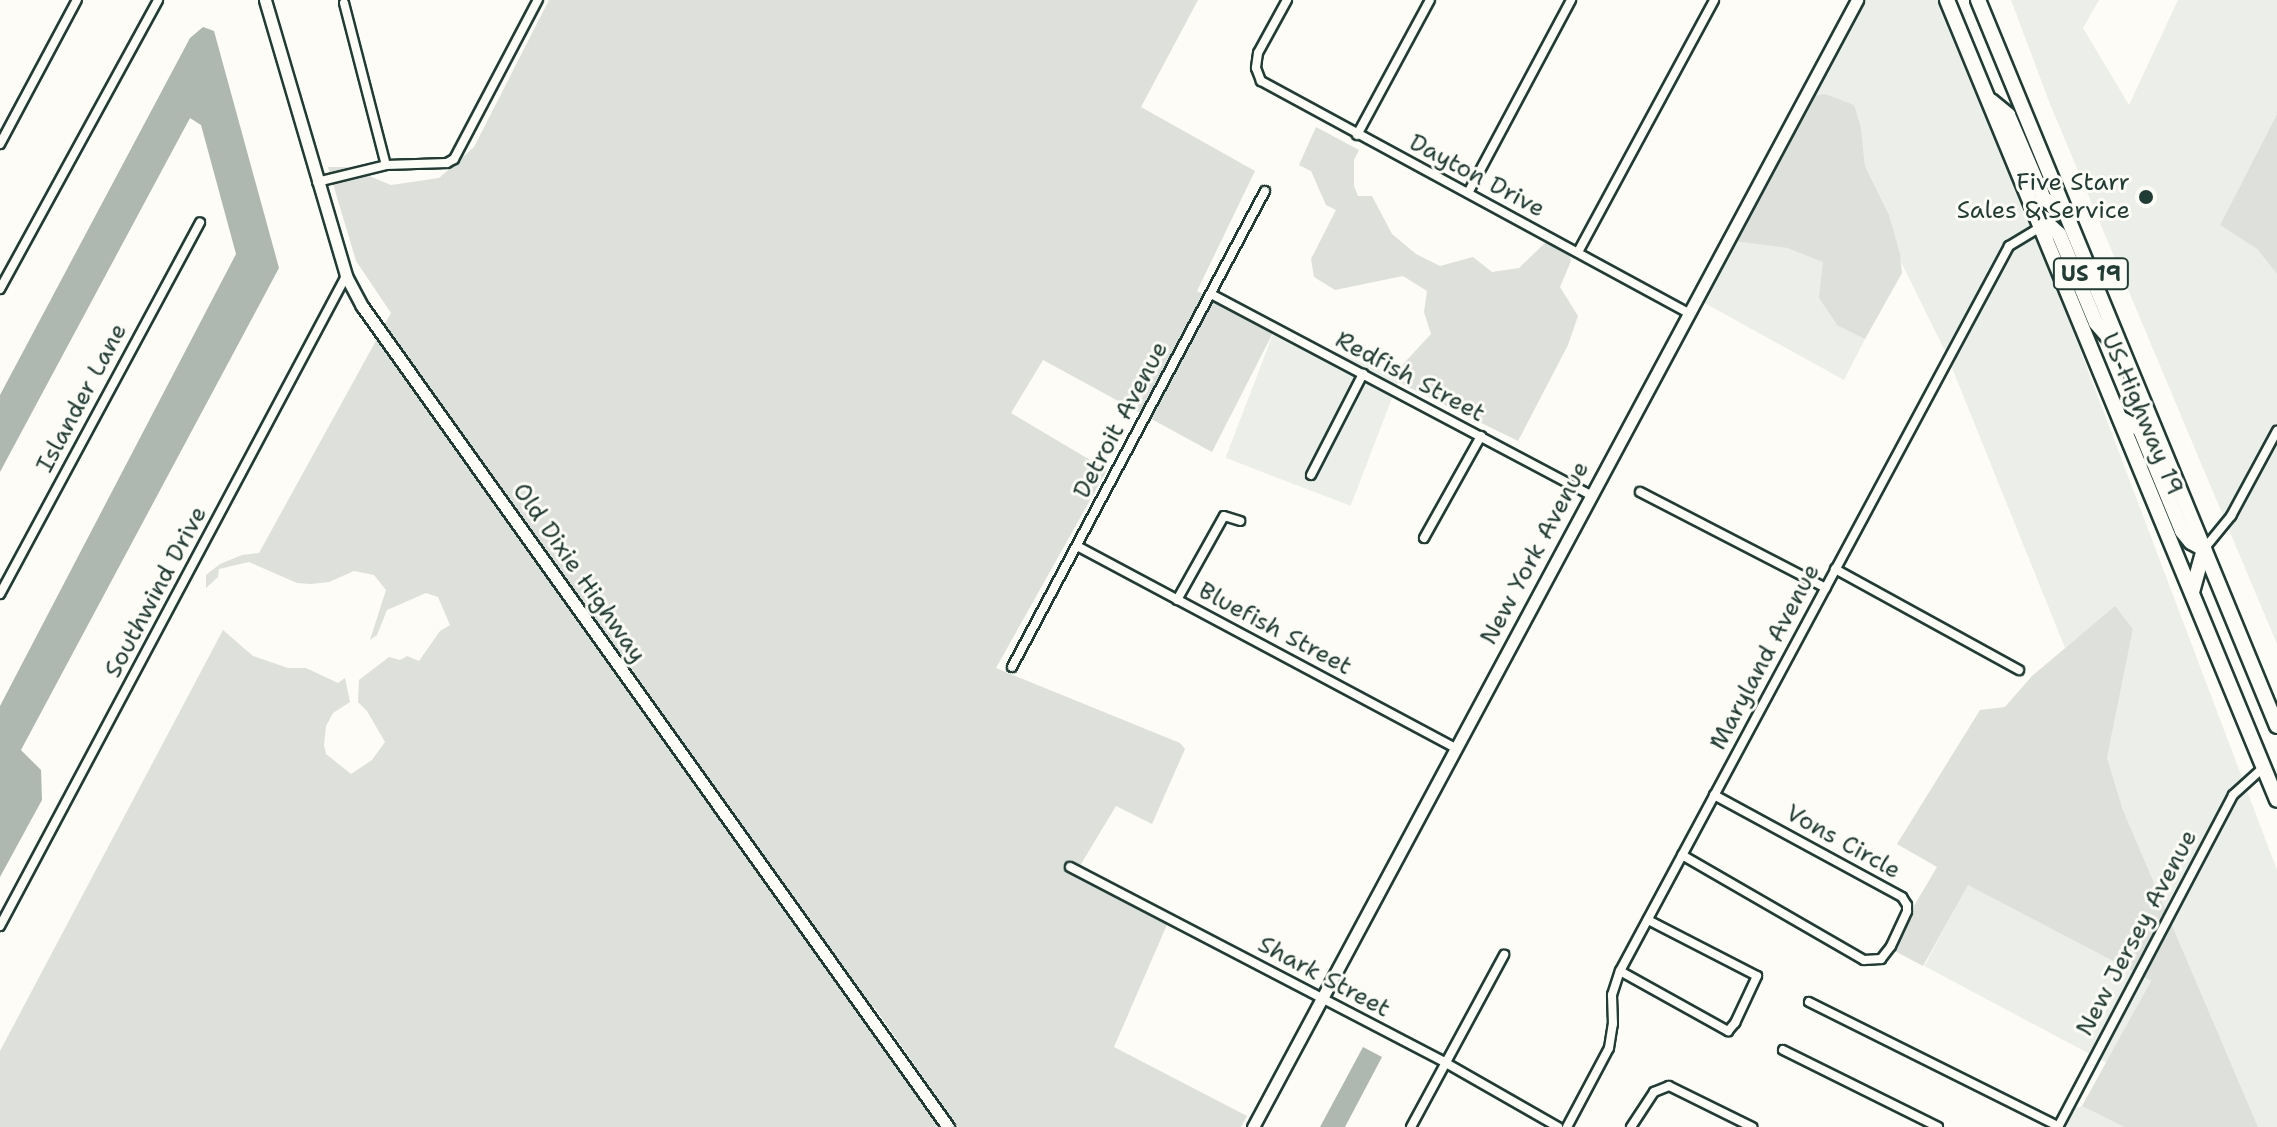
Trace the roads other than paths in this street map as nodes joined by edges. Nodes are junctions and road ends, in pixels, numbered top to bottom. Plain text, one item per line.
1 (77, 0) edge
2 (158, 0) edge
3 (265, 0) edge
4 (538, 0) edge
5 (1287, 0) edge
6 (1430, 0) edge
7 (1571, 0) edge
8 (1714, 0) edge
9 (1857, 0) edge
10 (1947, 0) edge
11 (1978, 0) edge
12 (344, 3) dead end
13 (1987, 98) junction
14 (1357, 135) junction
15 (0, 144) edge
16 (386, 165) junction
17 (317, 182) junction
18 (1265, 191) dead end
19 (1468, 193) junction
20 (2065, 211) junction
21 (200, 222) dead end
22 (2041, 227) junction
23 (1578, 252) junction
24 (346, 276) junction
25 (0, 289) edge
26 (1211, 294) junction
27 (1687, 312) junction
28 (2125, 355) junction
29 (1363, 374) junction
30 (2120, 418) junction
31 (2277, 431) edge
32 (1481, 436) junction
33 (1311, 475) dead end
34 (1640, 492) dead end
35 (1591, 495) junction
36 (1240, 521) dead end
37 (1424, 538) dead end
38 (1077, 546) junction
39 (2204, 549) junction
40 (1835, 569) junction
41 (1826, 588) junction
42 (2192, 592) junction
43 (0, 594) edge
44 (1177, 600) junction
45 (1012, 667) dead end
46 (2019, 670) dead end
47 (2277, 726) edge
48 (1455, 748) junction
49 (2270, 770) edge
50 (1714, 795) junction
51 (2277, 800) edge
52 (1682, 855) junction
53 (1070, 867) dead end
54 (1648, 920) junction
55 (0, 926) edge
56 (1504, 955) dead end
57 (1620, 971) junction
58 (1322, 999) junction
59 (1809, 1002) dead end
60 (1783, 1050) dead end
61 (1446, 1063) junction
62 (2058, 1126) edge
63 (948, 1127) edge
64 (1253, 1127) edge
65 (1411, 1127) edge
66 (1558, 1127) edge
67 (1567, 1127) edge
68 (1631, 1127) edge
69 (1752, 1127) edge
70 (1938, 1127) edge

1 - 15 street
2 - 25 street
3 - 17 street, Old Dixie Highway
4 - 16 street
5 - 14 street, Dayton Drive
6 - 14 street
7 - 19 street
8 - 23 street
9 - 27 street, New York Avenue
10 - 13 highway, US Highway 19 / US 19
11 - 20 highway, US Highway 19 / US 19
12 - 16 street
13 - 20 highway
13 - 22 highway, US Highway 19 / US 19
14 - 19 street, Dayton Drive
16 - 17 street
17 - 24 street, Old Dixie Highway
18 - 26 street, Detroit Avenue
19 - 23 street, Dayton Drive
20 - 28 highway, US Highway 19 / US 19
21 - 43 street, Islander Lane
22 - 28 highway
22 - 30 highway, US Highway 19 / US 19
22 - 40 street, Maryland Avenue
23 - 27 street, Dayton Drive
24 - 55 street, Southwind Drive
24 - 63 street, Old Dixie Highway
26 - 29 street, Redfish Street
26 - 38 street, Detroit Avenue
27 - 35 street, New York Avenue
28 - 39 highway, US Highway 19 / US 19
29 - 32 street, Redfish Street
29 - 33 street
30 - 39 highway
30 - 42 highway, US Highway 19 / US 19
31 - 39 street
32 - 35 street, Redfish Street
32 - 37 street
34 - 41 street
35 - 48 street, New York Avenue
36 - 44 street
38 - 44 street, Bluefish Street
38 - 45 street, Detroit Avenue
39 - 42 highway
39 - 47 highway, US Highway 19 / US 19
40 - 41 street, Maryland Avenue
40 - 46 street
41 - 50 street, Maryland Avenue
42 - 49 highway, US Highway 19 / US 19
44 - 48 street, Bluefish Street
48 - 58 street, New York Avenue
49 - 51 highway, US Highway 19 / US 19
49 - 62 street, New Jersey Avenue
50 - 52 street, Maryland Avenue
50 - 52 street, Vons Circle
52 - 54 street, Maryland Avenue
53 - 58 street, Shark Street
54 - 57 street, Maryland Avenue
54 - 57 street
56 - 61 street
57 - 67 street, Maryland Avenue
58 - 61 street, Shark Street
58 - 64 street, New York Avenue
59 - 62 street
60 - 70 street
61 - 65 street
61 - 66 street, Shark Street
68 - 69 street

